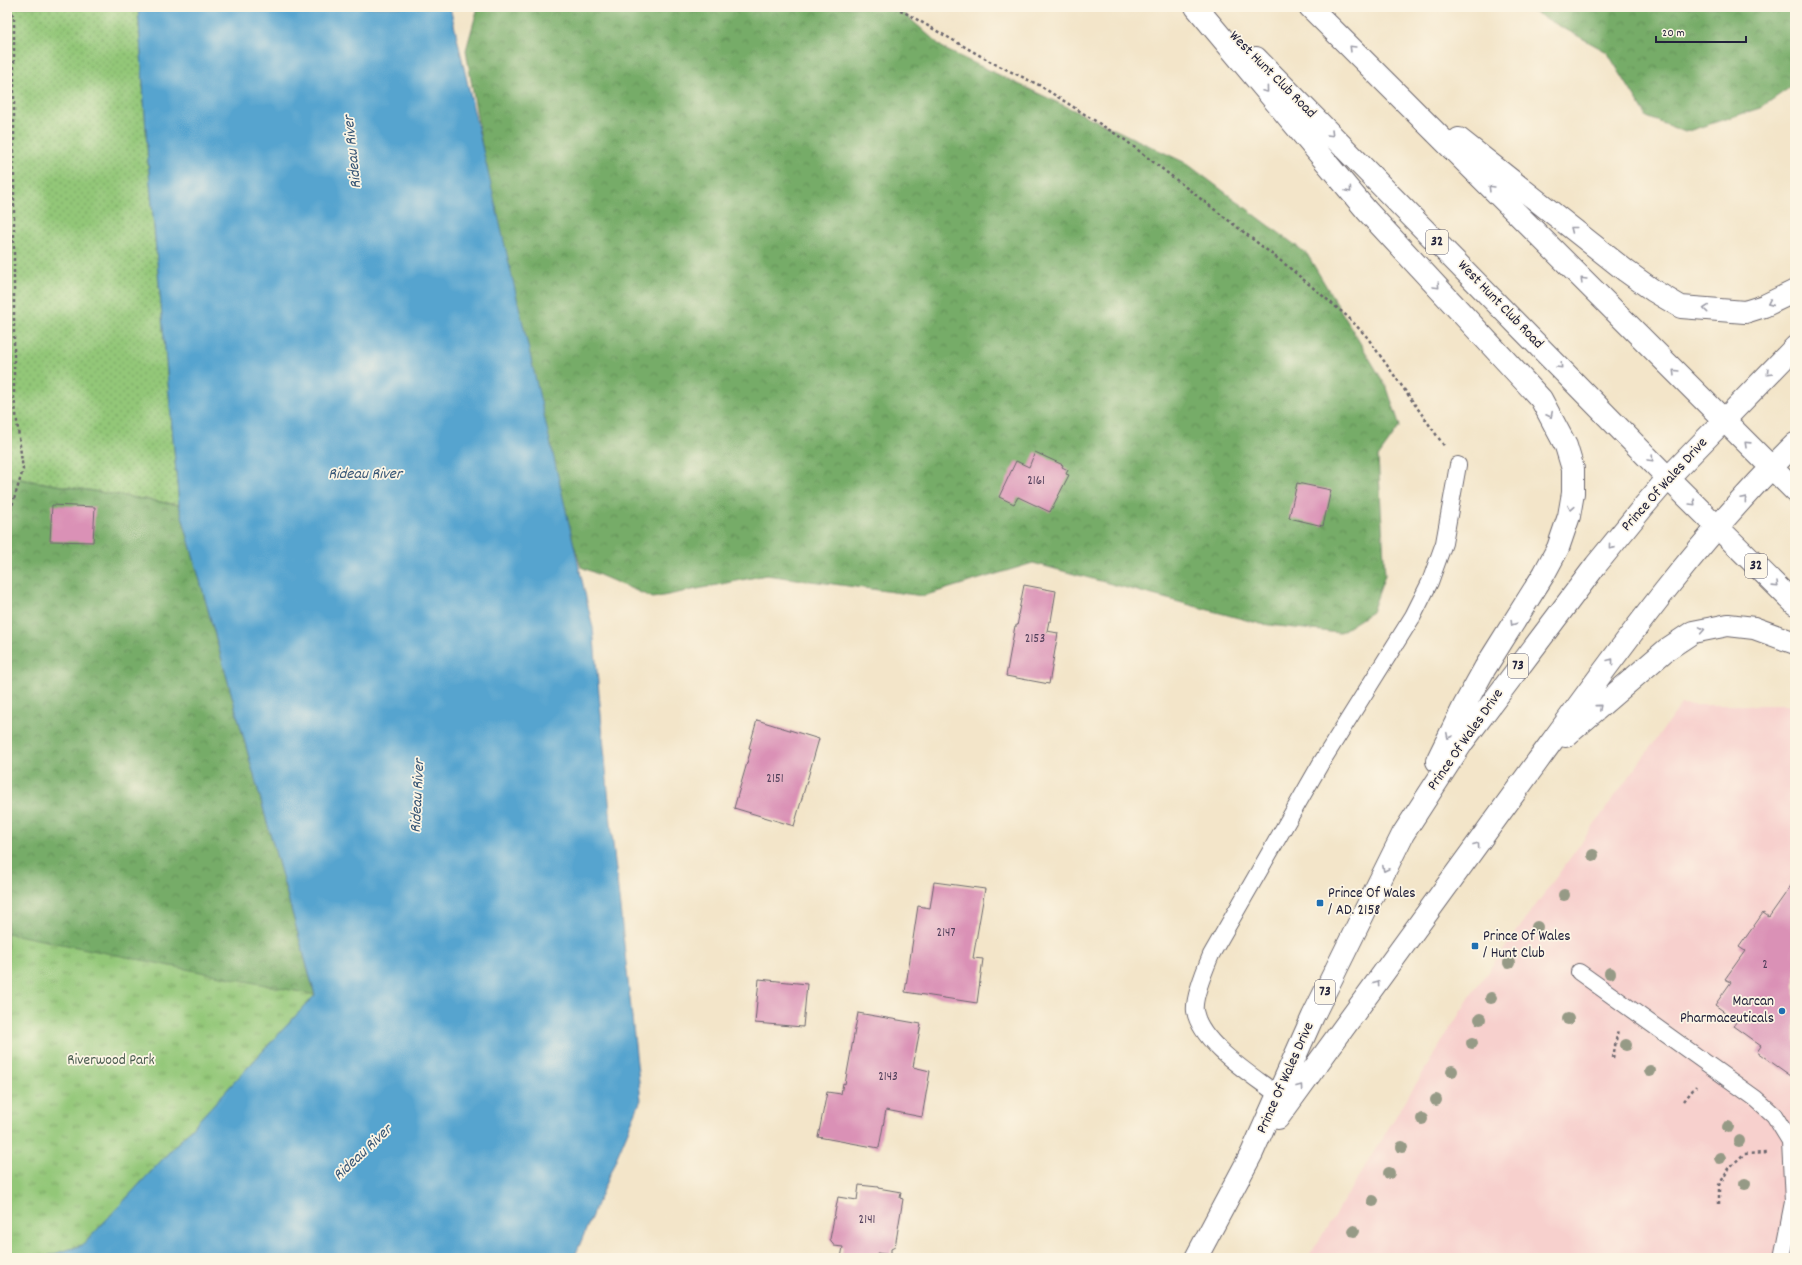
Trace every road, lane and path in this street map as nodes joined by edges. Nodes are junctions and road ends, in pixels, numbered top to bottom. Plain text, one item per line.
1 (8, 7) edge
2 (895, 7) edge
3 (1196, 7) edge
4 (1205, 7) edge
5 (1310, 7) edge
6 (1379, 76) junction
7 (1795, 291) edge
8 (1795, 347) edge
9 (1724, 421) junction
10 (1795, 444) edge
11 (1458, 465) joint
12 (1771, 467) junction
13 (1668, 478) junction
14 (1795, 491) edge
15 (7, 522) edge
16 (1718, 528) junction
17 (1795, 604) edge
18 (1795, 643) edge
19 (1538, 760) junction
20 (1403, 834) junction
21 (1579, 972) dead end
22 (1278, 1095) junction
23 (1790, 1141) junction
24 (1252, 1153) junction
25 (1719, 1204) dead end
26 (1196, 1258) edge
27 (1782, 1258) edge

1 - 15 path
2 - 11 path
3 -> 20 main road
4 -> 13 main road, West Hunt Club Road / 32
6 -> 5 main road
7 -> 6 main road
9 -> 6 main road
8 -> 9 main road, Prince Of Wales Drive / 73
12 -> 9 main road
9 - 13 main road, Prince Of Wales Drive / 73
10 - 12 main road, Prince Of Wales Drive / 73
11 - 22 lane
12 - 14 main road
16 -> 12 main road, Prince Of Wales Drive / 73
13 -> 16 main road, West Hunt Club Road / 32
13 -> 20 main road, Prince Of Wales Drive / 73
16 -> 17 main road, West Hunt Club Road / 32
19 -> 16 main road, Prince Of Wales Drive / 73
19 -> 18 main road
24 -> 19 main road, Prince Of Wales Drive / 73
20 -> 22 main road, Prince Of Wales Drive / 73
21 - 23 lane
22 - 24 main road, Prince Of Wales Drive / 73
23 - 25 path
23 - 27 lane
24 - 26 main road, Prince Of Wales Drive / 73

